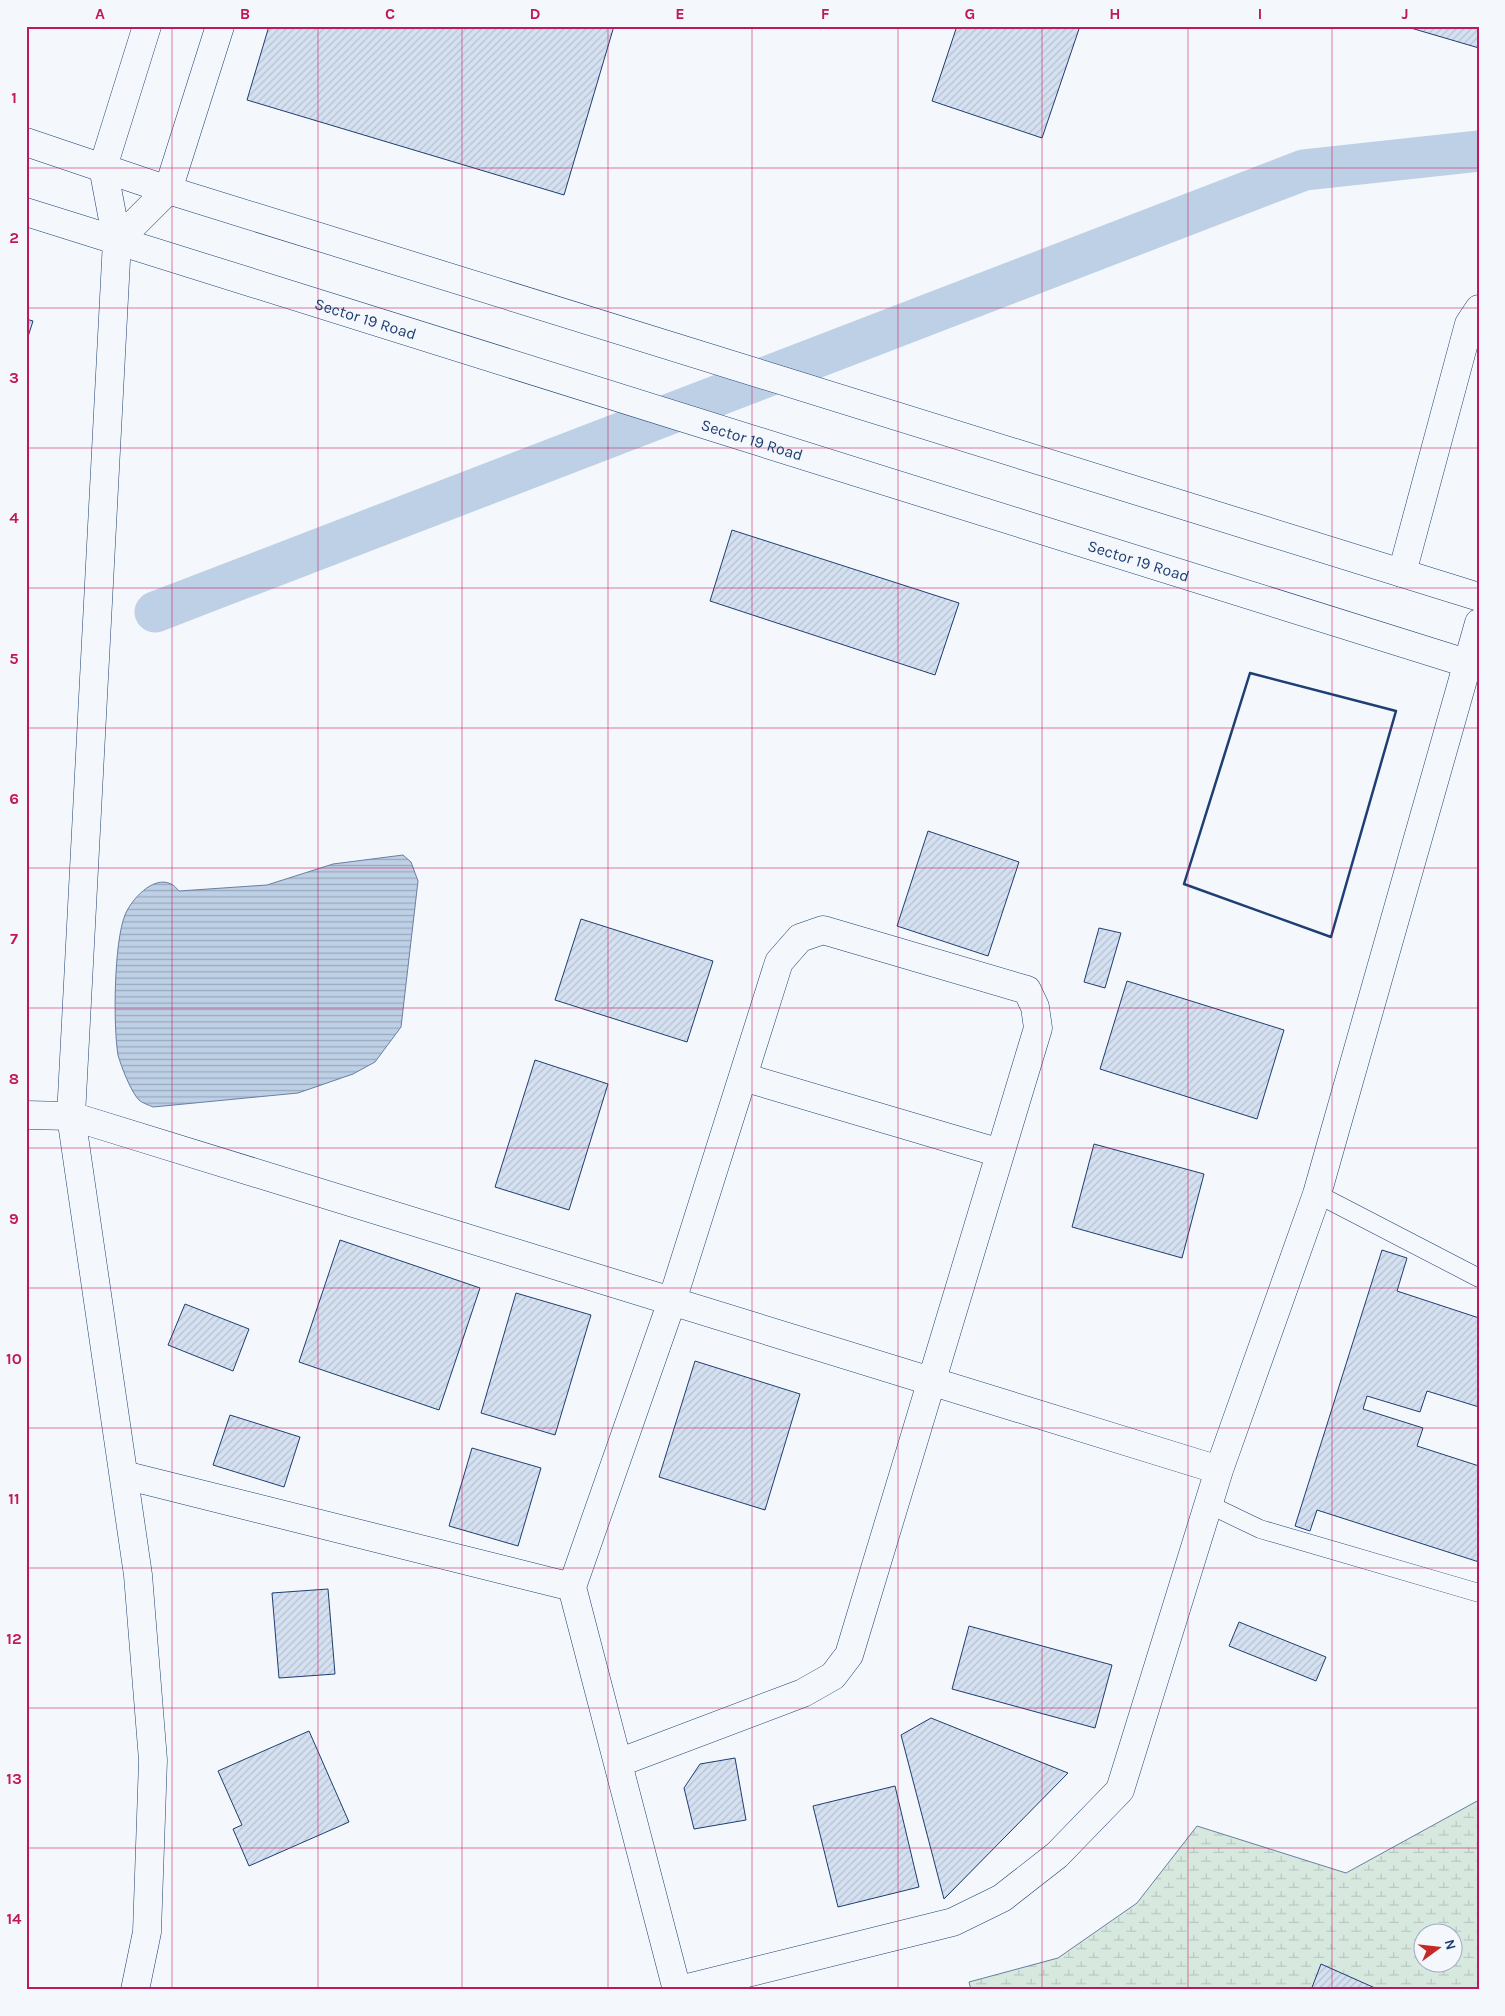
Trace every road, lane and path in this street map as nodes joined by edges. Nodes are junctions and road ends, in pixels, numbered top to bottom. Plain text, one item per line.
1 (148, 26) edge
2 (220, 26) edge
3 (26, 142) edge
4 (103, 167) junction
5 (168, 190) junction
6 (26, 212) edge
7 (117, 242) junction
8 (1479, 309) edge
9 (1402, 573) junction
10 (1479, 597) edge
11 (1479, 623) edge
12 (1472, 665) edge
13 (743, 1077) junction
14 (26, 1115) edge
15 (71, 1116) junction
16 (1000, 1153) junction
17 (1317, 1194) junction
18 (1479, 1278) edge
19 (672, 1301) junction
20 (932, 1381) junction
21 (1219, 1470) junction
22 (124, 1475) junction
23 (1208, 1504) junction
24 (572, 1587) junction
25 (1479, 1594) edge
26 (618, 1763) junction
27 (135, 1990) edge
28 (678, 1990) edge

1 - 4 street
2 - 5 street
3 - 4 street
4 - 5 street
4 - 7 street
5 - 7 street
5 - 9 street
6 - 7 street, Sector 19 Road
7 - 12 street, Sector 19 Road
7 - 15 street
8 - 9 street
9 - 10 street
11 - 12 street
12 - 17 street
13 - 16 street
13 - 16 street
13 - 19 street
14 - 15 street
15 - 19 street
15 - 22 street
16 - 20 street
17 - 18 lane
17 - 21 street
19 - 20 street
19 - 24 street
20 - 21 street
20 - 26 street
21 - 23 street
22 - 24 street
22 - 27 street
23 - 25 lane
23 - 28 street
24 - 26 street
26 - 28 street

